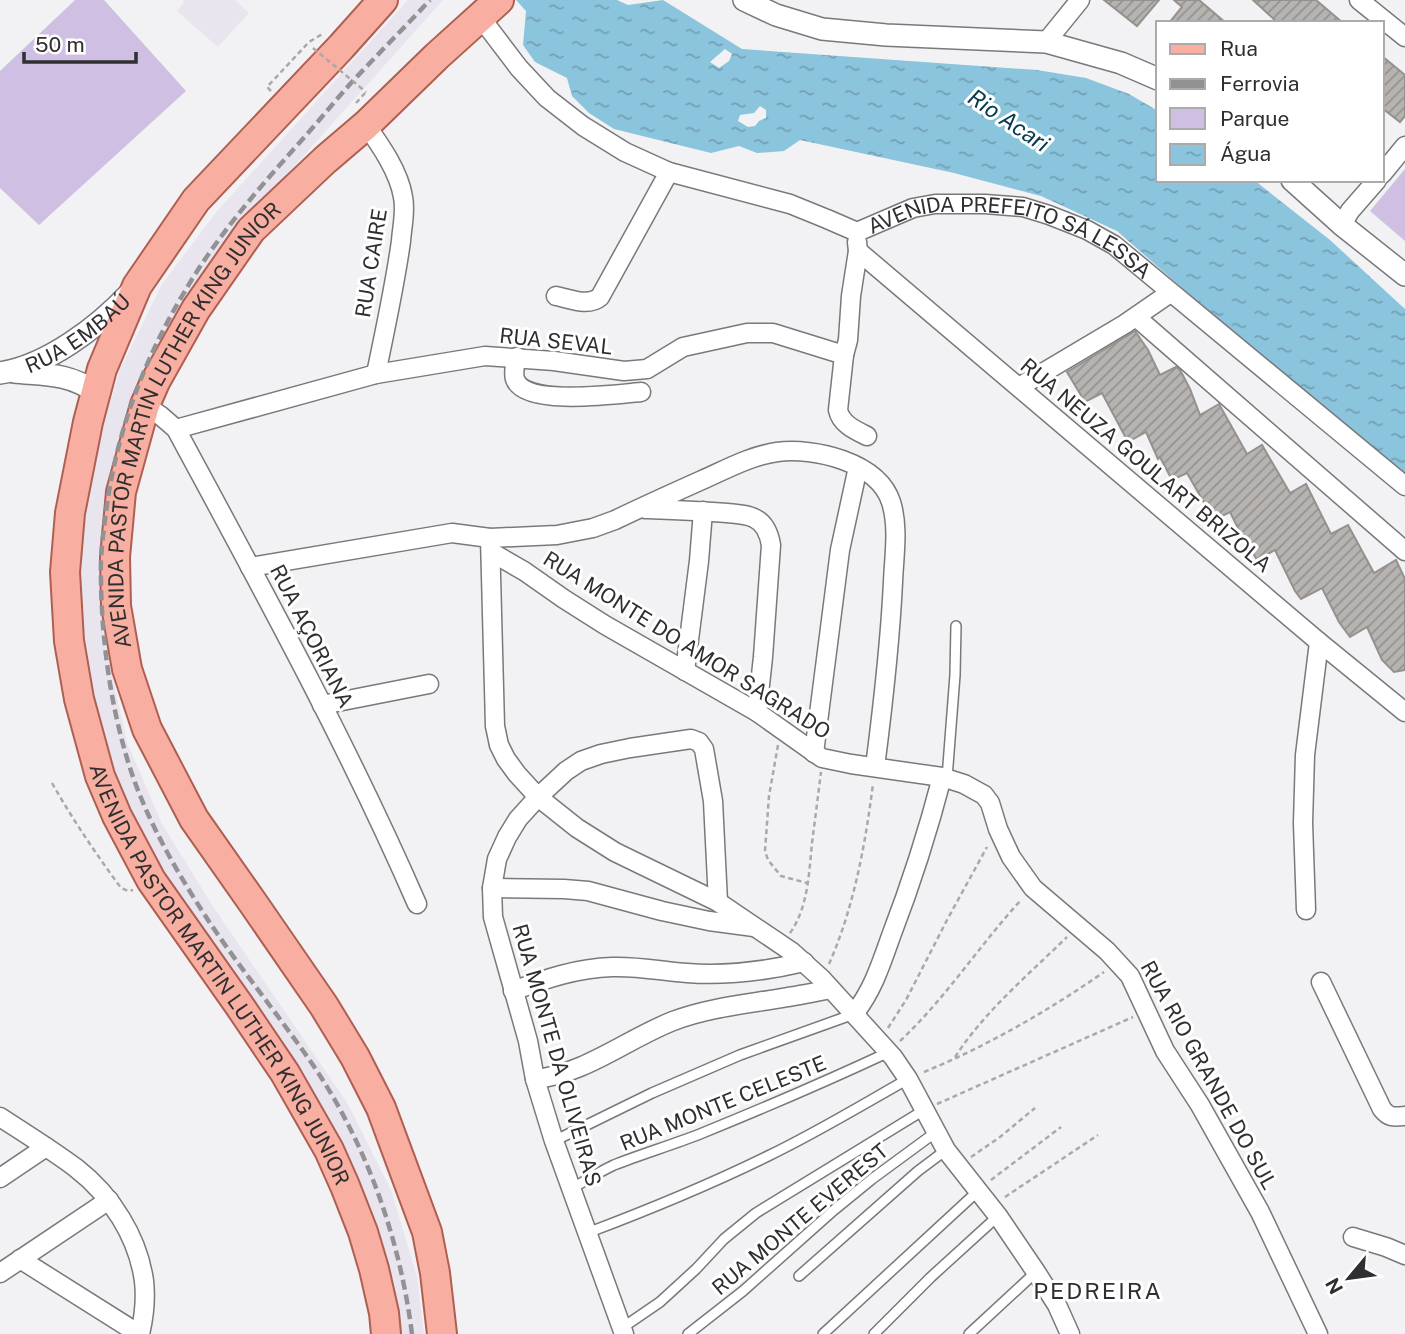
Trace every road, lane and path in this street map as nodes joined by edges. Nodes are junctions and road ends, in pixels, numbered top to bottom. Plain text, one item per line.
1 (358, 0) edge
2 (383, 0) edge
3 (744, 0) edge
4 (1080, 0) edge
5 (1359, 0) edge
6 (491, 8) edge
7 (1405, 37) edge
8 (1046, 41) junction
9 (327, 47) junction
10 (1156, 78) edge
11 (366, 92) dead end
12 (366, 125) junction
13 (1405, 146) edge
14 (670, 172) junction
15 (1384, 172) edge
16 (1294, 182) edge
17 (1375, 182) edge
18 (1342, 225) junction
19 (857, 232) junction
20 (858, 251) junction
21 (1405, 275) edge
22 (137, 286) junction
23 (1170, 293) junction
24 (556, 296) dead end
25 (1136, 317) junction
26 (844, 355) junction
27 (517, 357) junction
28 (4, 372) edge
29 (376, 374) junction
30 (1019, 387) junction
31 (96, 392) junction
32 (641, 392) dead end
33 (145, 405) junction
34 (176, 429) junction
35 (867, 436) dead end
36 (858, 467) junction
37 (1405, 486) edge
38 (638, 509) junction
39 (703, 511) junction
40 (491, 545) junction
41 (1405, 551) edge
42 (250, 567) junction
43 (956, 626) dead end
44 (1319, 642) junction
45 (685, 671) junction
46 (429, 684) dead end
47 (322, 705) junction
48 (757, 712) junction
49 (1405, 712) edge
50 (781, 729) junction
51 (818, 756) junction
52 (875, 767) junction
53 (945, 778) junction
54 (52, 783) dead end
55 (984, 795) joint
56 (538, 797) junction
57 (998, 829) junction
58 (151, 880) junction
59 (807, 883) junction
60 (1032, 887) junction
61 (492, 888) junction
62 (718, 902) junction
63 (417, 904) dead end
64 (1306, 911) dead end
65 (757, 927) junction
66 (1079, 927) junction
67 (781, 944) junction
68 (804, 962) junction
69 (1119, 962) junction
70 (1321, 982) dead end
71 (826, 984) junction
72 (513, 991) junction
73 (1145, 1011) junction
74 (855, 1014) junction
75 (883, 1046) junction
76 (953, 1060) junction
77 (536, 1079) junction
78 (908, 1079) junction
79 (1035, 1108) dead end
80 (924, 1110) junction
81 (1405, 1116) edge
82 (0, 1118) edge
83 (1061, 1127) dead end
84 (936, 1132) junction
85 (1098, 1135) dead end
86 (554, 1141) junction
87 (46, 1147) junction
88 (946, 1150) junction
89 (958, 1166) junction
90 (0, 1178) edge
91 (572, 1189) junction
92 (978, 1191) junction
93 (109, 1200) junction
94 (994, 1211) junction
95 (587, 1233) junction
96 (1353, 1237) dead end
97 (1405, 1255) edge
98 (20, 1259) junction
99 (1036, 1272) junction
100 (0, 1273) edge
101 (799, 1276) dead end
102 (623, 1331) edge
103 (139, 1334) edge
104 (386, 1334) edge
105 (442, 1334) edge
106 (688, 1334) edge
107 (823, 1334) edge
108 (874, 1334) edge
109 (970, 1334) edge
110 (1070, 1334) edge
111 (1318, 1334) edge

1 - 9 main road
2 - 9 main road, AVENIDA PASTOR MARTIN LUTHER KING JUNIOR
3 - 8 street
4 - 8 street
5 - 7 street
6 - 12 main road, AVENIDA PASTOR MARTIN LUTHER KING JUNIOR
6 - 14 street, AVENIDA PREFEITO SÁ LESSA
8 - 10 street
9 - 11 path, bridge
9 - 22 main road, AVENIDA PASTOR MARTIN LUTHER KING JUNIOR
12 - 29 street, RUA CAIRE
12 - 33 main road, AVENIDA PASTOR MARTIN LUTHER KING JUNIOR
13 - 15 street
14 - 19 street, AVENIDA PREFEITO SÁ LESSA
14 - 24 street
16 - 18 street
17 - 18 street
18 - 21 street
19 - 20 street
19 - 23 street, AVENIDA PREFEITO SÁ LESSA
20 - 26 street
20 - 30 street, RUA NEUZA GOULART BRIZOLA
22 - 28 street, RUA EMBAÚ
22 - 31 main road, AVENIDA PASTOR MARTIN LUTHER KING JUNIOR
23 - 25 street
23 - 37 street, AVENIDA PREFEITO SÁ LESSA
25 - 30 street
25 - 41 street
26 - 27 street, RUA SEVAL
26 - 35 street
27 - 29 street, RUA SEVAL
27 - 32 street
28 - 31 street, RUA EMBAÚ
29 - 34 street, RUA SEVAL
30 - 44 street, RUA NEUZA GOULART BRIZOLA
31 - 58 main road, AVENIDA PASTOR MARTIN LUTHER KING JUNIOR
33 - 34 street, RUA AÇORIANA
33 - 105 main road, AVENIDA PASTOR MARTIN LUTHER KING JUNIOR
34 - 42 street, RUA AÇORIANA
36 - 38 street
36 - 51 street
36 - 52 street
38 - 39 street
38 - 40 street
39 - 45 street
39 - 48 street
40 - 42 street
40 - 45 street, RUA MONTE DO AMOR SAGRADO
40 - 56 street
42 - 47 street, RUA AÇORIANA
43 - 53 lane
44 - 49 street, RUA NEUZA GOULART BRIZOLA
44 - 64 street
45 - 48 street, RUA MONTE DO AMOR SAGRADO
46 - 47 street
47 - 63 street, RUA AÇORIANA
48 - 50 street, RUA MONTE DO AMOR SAGRADO
50 - 51 street, RUA MONTE DO AMOR SAGRADO
50 - 59 path
51 - 52 street, RUA MONTE DO AMOR SAGRADO
51 - 59 path
52 - 53 street, RUA MONTE DO AMOR SAGRADO
52 - 71 path
53 - 55 street, RUA MONTE DO AMOR SAGRADO
53 - 74 street
54 - 58 path
55 - 57 street, RUA RIO GRANDE DO SUL
56 - 61 street, RUA MONTE DA OLIVEIRAS
56 - 62 street
56 - 62 street, RUA MONTE DA OLIVEIRAS
57 - 60 street, RUA RIO GRANDE DO SUL
57 - 75 path
58 - 104 main road, AVENIDA PASTOR MARTIN LUTHER KING JUNIOR
59 - 67 path
60 - 66 street, RUA RIO GRANDE DO SUL
60 - 75 path
61 - 65 street
61 - 72 street, RUA MONTE DA OLIVEIRAS
62 - 65 street
65 - 67 street
66 - 69 street, RUA RIO GRANDE DO SUL
66 - 76 path
67 - 68 street
68 - 71 street
68 - 72 street
69 - 73 street, RUA RIO GRANDE DO SUL
69 - 76 path
70 - 81 street
71 - 74 street
71 - 77 street
72 - 77 street, RUA MONTE DA OLIVEIRAS
73 - 80 path
73 - 111 street, RUA RIO GRANDE DO SUL
74 - 75 street
74 - 86 lane
75 - 78 street
75 - 91 lane, RUA MONTE CELESTE
76 - 78 path
77 - 86 street, RUA MONTE DA OLIVEIRAS
78 - 80 street
78 - 95 lane
79 - 89 path
80 - 84 street
80 - 102 lane
82 - 87 street
83 - 92 path
84 - 88 street
84 - 106 lane, RUA MONTE EVEREST
85 - 94 path
86 - 91 street, RUA MONTE DA OLIVEIRAS
87 - 90 street
87 - 93 street
88 - 89 street
88 - 101 lane
89 - 92 street
91 - 95 street, RUA MONTE DA OLIVEIRAS
92 - 94 street
92 - 107 lane
93 - 98 street
93 - 103 street
94 - 99 street
94 - 108 lane
95 - 102 street, RUA MONTE DA OLIVEIRAS
96 - 97 street
98 - 100 street
98 - 103 street
99 - 109 lane
99 - 110 street

